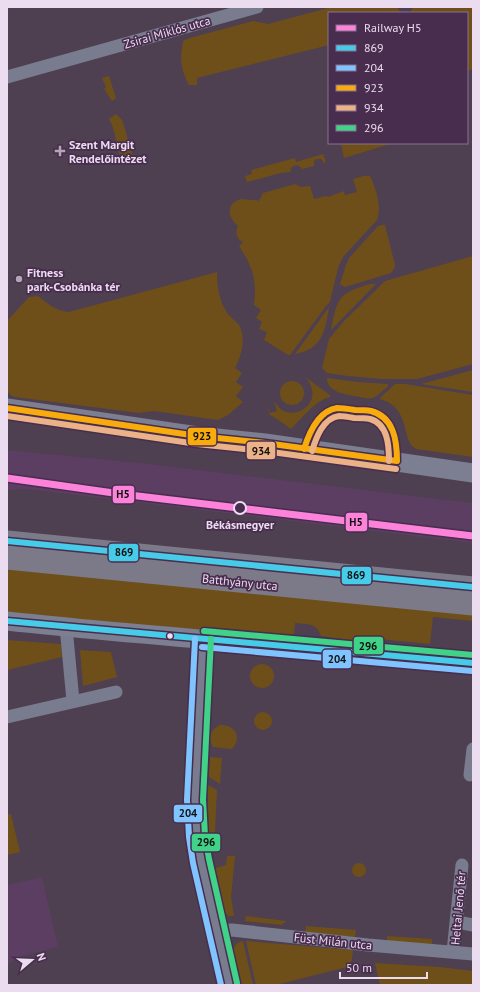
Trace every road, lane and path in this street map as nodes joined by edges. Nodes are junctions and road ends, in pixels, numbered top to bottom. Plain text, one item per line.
1 (257, 7) edge
2 (7, 77) edge
3 (7, 408) edge
4 (473, 473) edge
5 (7, 541) edge
6 (7, 559) edge
7 (473, 587) edge
8 (473, 605) edge
9 (7, 621) edge
10 (66, 627) junction
11 (203, 639) junction
12 (473, 663) edge
13 (116, 692) dead end
14 (73, 701) junction
15 (7, 717) edge
16 (473, 748) edge
17 (470, 775) dead end
18 (462, 865) dead end
19 (457, 922) junction
20 (473, 925) edge
21 (216, 932) junction
22 (453, 952) junction
23 (473, 954) edge
24 (229, 985) edge

1 - 2 street, Zsirai Miklós utca
3 - 4 main road
5 - 7 main road, Batthyány utca
6 - 8 main road, Batthyány utca
9 - 10 main road
10 - 11 main road
10 - 14 street
11 - 12 main road
11 - 21 street
13 - 14 street
14 - 15 street
16 - 17 street
18 - 19 street, Heltai Jenő tér
19 - 20 street
19 - 22 street, Heltai Jenő tér
21 - 22 street, Füst Milán utca
21 - 24 street
22 - 23 street, Füst Milán utca

